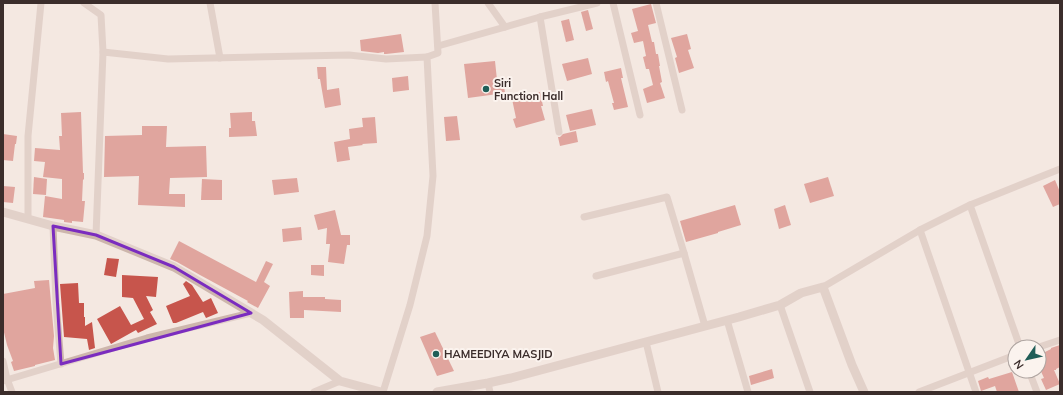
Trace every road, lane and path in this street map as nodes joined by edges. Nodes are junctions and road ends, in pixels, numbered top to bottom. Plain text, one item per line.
1 (41, 3) edge
2 (84, 3) edge
3 (210, 3) edge
4 (435, 3) edge
5 (488, 3) edge
6 (597, 3) edge
7 (613, 3) edge
8 (656, 3) edge
9 (540, 17) junction
10 (505, 27) junction
11 (438, 46) junction
12 (103, 52) junction
13 (427, 57) junction
14 (220, 58) junction
15 (682, 110) dead end
16 (640, 115) dead end
17 (559, 132) dead end
18 (1060, 170) edge
19 (970, 205) junction
20 (3, 212) edge
21 (584, 218) dead end
22 (28, 219) junction
23 (53, 226) junction
24 (920, 230) junction
25 (96, 235) junction
26 (684, 253) junction
27 (596, 276) dead end
28 (822, 287) junction
29 (780, 304) junction
30 (251, 312) junction
31 (727, 320) junction
32 (704, 326) junction
33 (1017, 339) edge
34 (1060, 340) edge
35 (646, 342) junction
36 (1047, 344) edge
37 (1007, 359) edge
38 (3, 361) edge
39 (61, 364) junction
40 (969, 373) junction
41 (1032, 379) edge
42 (5, 380) edge
43 (340, 381) junction
44 (489, 388) edge
45 (924, 391) edge
46 (12, 392) edge
47 (314, 392) edge
48 (382, 392) edge
49 (437, 392) edge
50 (658, 392) edge
51 (748, 392) edge
52 (810, 392) edge
53 (864, 392) edge
54 (976, 392) edge
55 (1037, 392) edge

1 - 22 street
2 - 12 street
3 - 14 street
4 - 11 street
5 - 10 street
6 - 9 street
7 - 16 street
8 - 15 street
9 - 10 street
9 - 17 street
10 - 11 street
11 - 13 street
12 - 14 street
12 - 25 street
13 - 14 street
13 - 48 street
18 - 19 street
19 - 24 street
19 - 33 street
20 - 22 street
21 - 26 street
22 - 23 street
23 - 25 street
23 - 39 street
24 - 28 street
24 - 40 street
25 - 30 street
26 - 27 street
26 - 32 street
28 - 29 street
28 - 53 street
29 - 31 street
29 - 52 street
30 - 39 street
30 - 43 street
31 - 32 street
31 - 51 street
32 - 35 street
34 - 36 street
35 - 44 street
35 - 50 street
37 - 40 street
38 - 42 street
39 - 42 street
40 - 45 street
40 - 54 street
41 - 55 street
42 - 46 street
43 - 47 street
43 - 48 street
44 - 49 street

